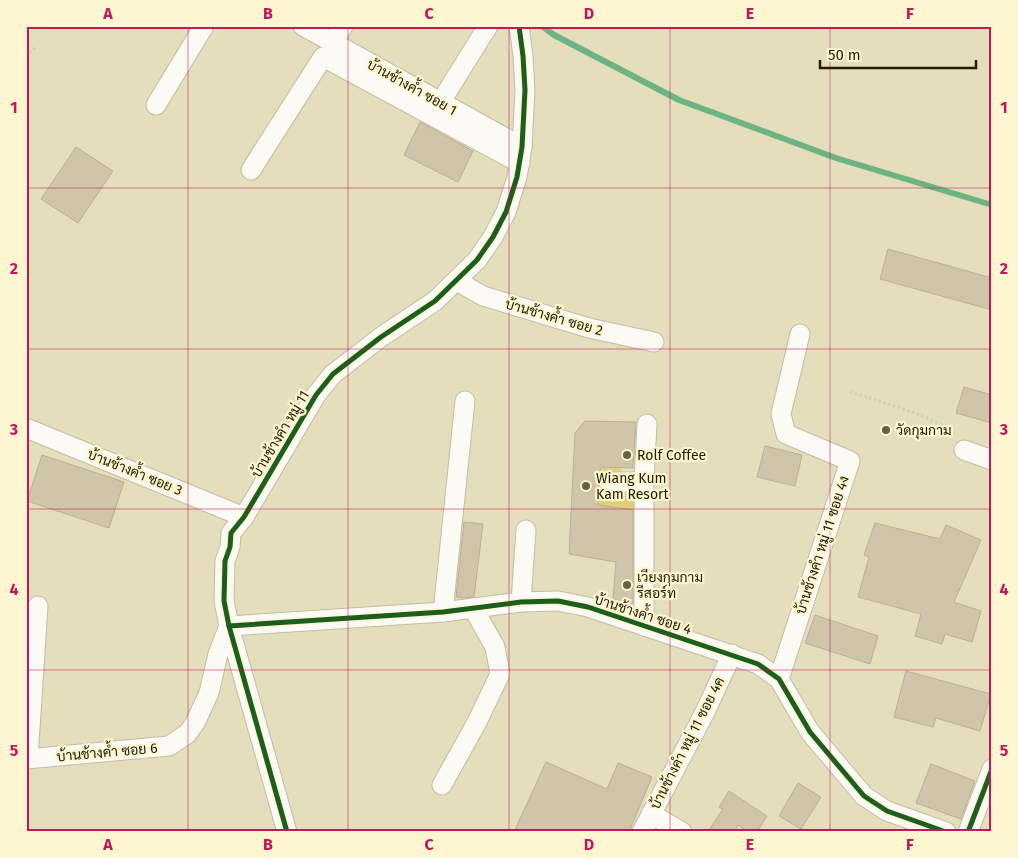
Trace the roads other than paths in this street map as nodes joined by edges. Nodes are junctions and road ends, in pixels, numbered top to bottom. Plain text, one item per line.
1 (204, 26) edge
2 (303, 26) edge
3 (343, 26) edge
4 (488, 26) edge
5 (519, 26) edge
6 (332, 43) junction
7 (440, 103) junction
8 (156, 105) dead end
9 (521, 155) junction
10 (251, 170) dead end
11 (457, 281) junction
12 (800, 334) dead end
13 (654, 342) dead end
14 (465, 401) dead end
15 (647, 424) dead end
16 (26, 428) edge
17 (964, 450) road end
18 (992, 460) edge
19 (609, 482) dead end
20 (644, 482) junction
21 (244, 517) junction
22 (526, 530) dead end
23 (521, 602) junction
24 (38, 606) dead end
25 (473, 608) junction
26 (444, 612) junction
27 (229, 626) junction
28 (644, 626) junction
29 (732, 654) junction
30 (779, 679) junction
31 (27, 759) edge
32 (992, 769) edge
33 (442, 785) dead end
34 (651, 814) junction
35 (287, 832) edge
36 (642, 832) edge
37 (682, 832) edge
38 (946, 832) edge
39 (968, 832) edge

1 - 8 street
2 - 6 street, บ้านช้างค้ำ ซอย 1
3 - 6 street
4 - 7 street
5 - 9 street, บ้านช้างคำ หมู่ 11
6 - 7 street, บ้านช้างค้ำ ซอย 1
7 - 9 street, บ้านช้างค้ำ ซอย 1
9 - 10 street
9 - 11 street, บ้านช้างคำ หมู่ 11
11 - 13 street, บ้านช้างค้ำ ซอย 2
11 - 21 street, บ้านช้างคำ หมู่ 11
12 - 30 street, บ้านช้างคำ หมู่ 11 ซอย 4ง
14 - 26 street
15 - 20 street
16 - 21 street, บ้านช้างค้ำ ซอย 3
17 - 18 street
19 - 20 street
20 - 28 street
21 - 27 street, บ้านช้างคำ หมู่ 11
22 - 23 street
23 - 25 street, บ้านช้างค้ำ ซอย 4
23 - 28 street, บ้านช้างค้ำ ซอย 4
24 - 31 street
25 - 26 street, บ้านช้างค้ำ ซอย 4
25 - 33 street
26 - 27 street, บ้านช้างค้ำ ซอย 4
27 - 31 street, บ้านช้างค้ำ ซอย 6
27 - 35 street, บ้านช้างคำ หมู่ 11
28 - 29 street, บ้านช้างค้ำ ซอย 4
29 - 30 street, บ้านช้างค้ำ ซอย 4
29 - 34 street, บ้านช้างคำ หมู่ 11 ซอย 4ค
30 - 38 street, บ้านช้างค้ำ ซอย 4
32 - 39 street
34 - 36 street, บ้านช้างคำ หมู่ 11 ซอย 4ค
34 - 37 street

